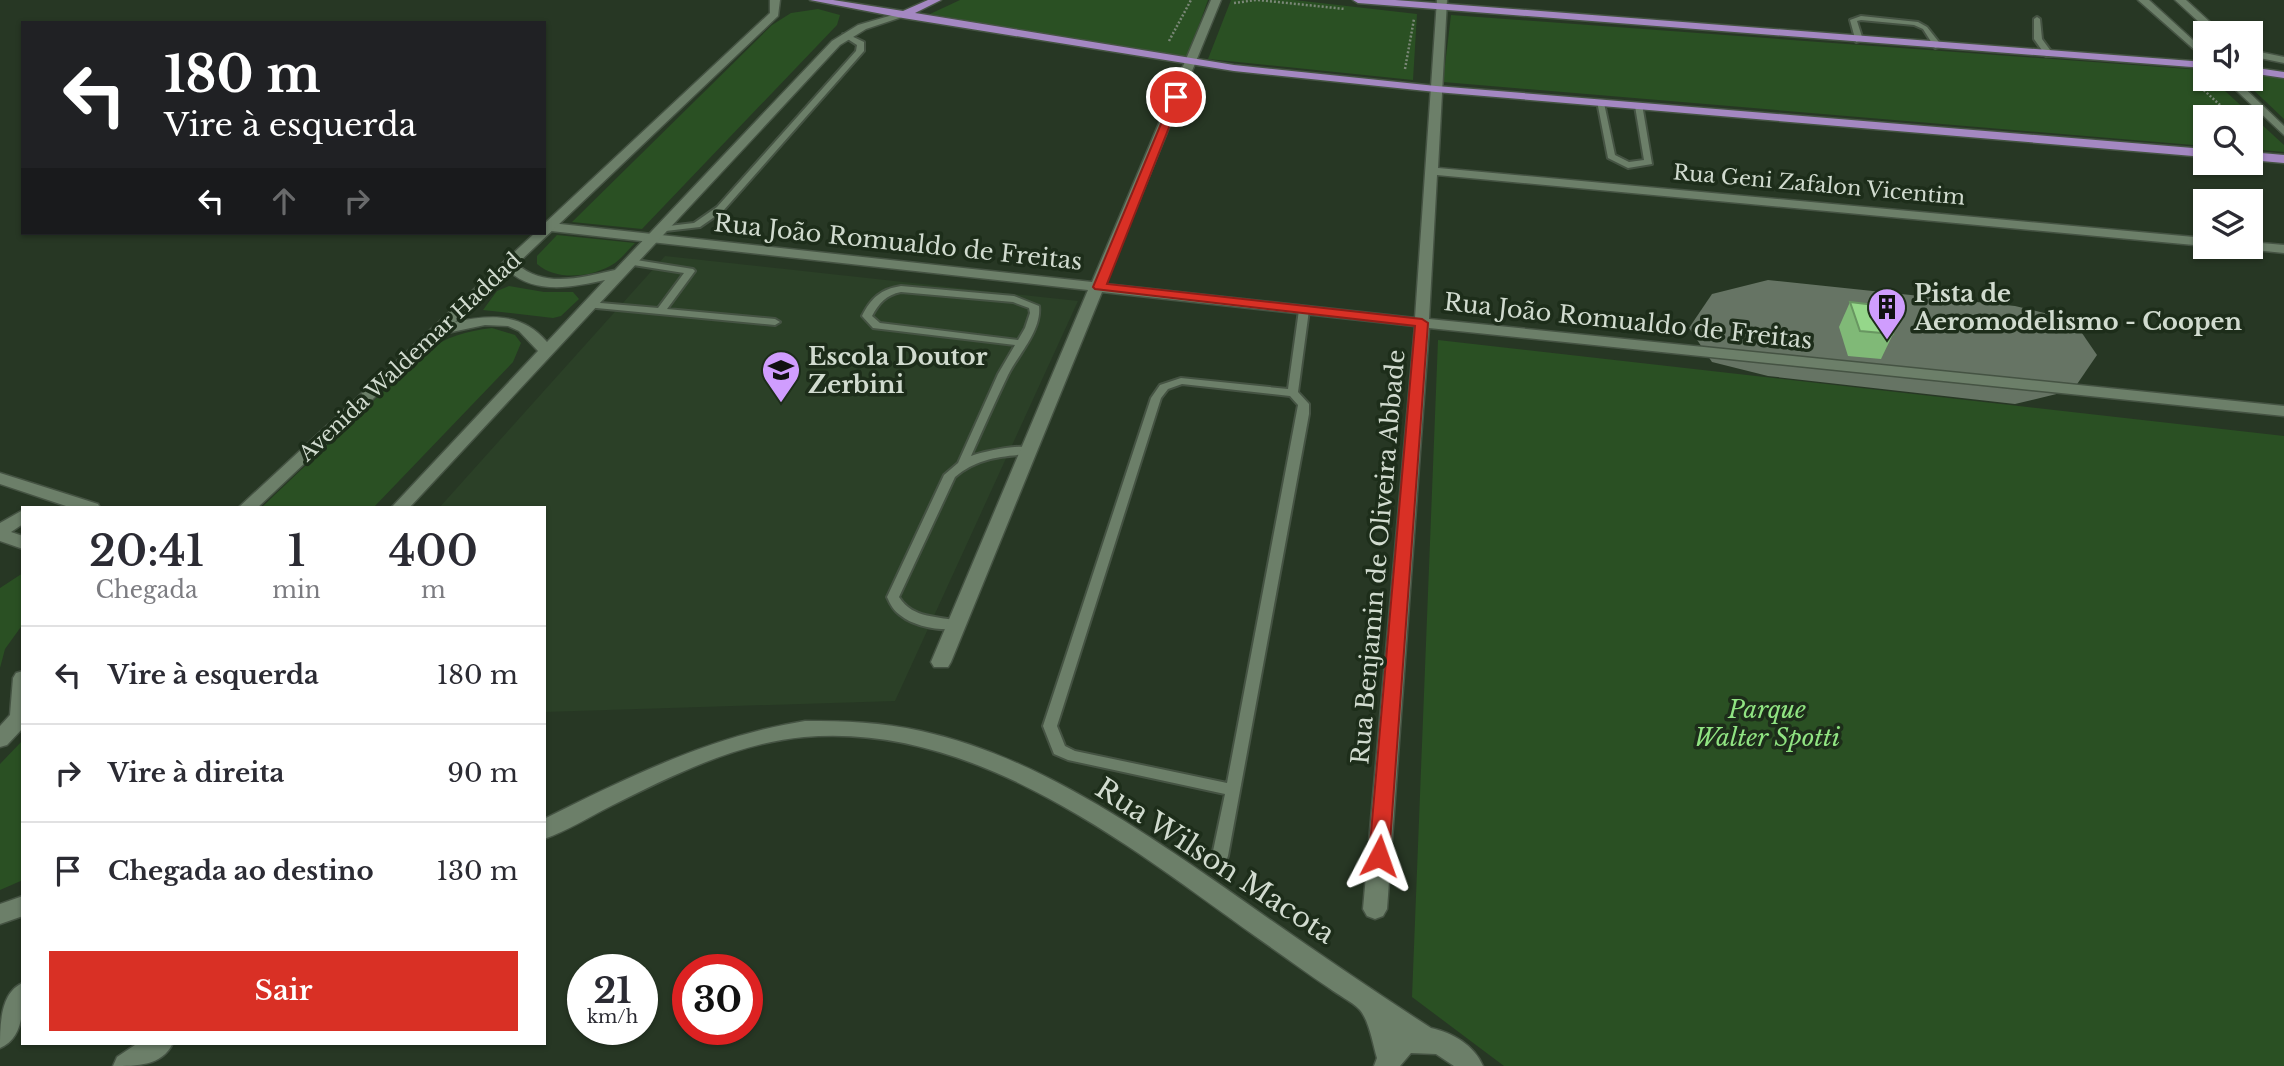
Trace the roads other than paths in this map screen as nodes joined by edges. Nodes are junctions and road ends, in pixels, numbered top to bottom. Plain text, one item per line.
1 (775, 0) edge
2 (815, 0) edge
3 (936, 0) edge
4 (1216, 0) edge
5 (1358, 0) edge
6 (2143, 0) edge
7 (2180, 0) edge
8 (1442, 4) edge
9 (903, 15) junction
10 (2037, 19) dead end
11 (2204, 21) edge
12 (845, 35) junction
13 (1859, 40) junction
14 (2193, 45) edge
15 (1938, 46) junction
16 (2049, 54) junction
17 (2263, 56) edge
18 (2284, 60) edge
19 (1190, 62) junction
20 (2193, 64) edge
21 (2263, 72) edge
22 (2284, 75) edge
23 (1436, 89) junction
24 (2241, 91) edge
25 (1600, 103) junction
26 (1639, 106) junction
27 (2284, 132) edge
28 (2193, 152) edge
29 (2263, 157) edge
30 (2284, 159) edge
31 (1430, 170) junction
32 (551, 227) junction
33 (546, 232) edge
34 (656, 234) junction
35 (542, 235) edge
36 (2193, 241) edge
37 (2263, 247) edge
38 (2284, 249) edge
39 (630, 261) junction
40 (510, 265) junction
41 (619, 273) junction
42 (1099, 287) junction
43 (589, 305) junction
44 (1304, 310) junction
45 (660, 312) junction
46 (775, 322) dead end
47 (1422, 323) junction
48 (440, 330) junction
49 (1021, 343) junction
50 (546, 351) junction
51 (1293, 393) junction
52 (2284, 411) edge
53 (1030, 450) junction
54 (964, 462) junction
55 (0, 478) edge
56 (52, 496) junction
57 (38, 506) edge
58 (85, 506) edge
59 (248, 506) edge
60 (401, 506) edge
61 (21, 517) edge
62 (0, 533) edge
63 (21, 542) edge
64 (956, 625) junction
65 (941, 662) dead end
66 (21, 717) edge
67 (0, 739) edge
68 (1234, 790) junction
69 (546, 816) edge
70 (571, 816) junction
71 (546, 829) edge
72 (1220, 856) dead end
73 (21, 907) edge
74 (1375, 909) dead end
75 (0, 914) edge
76 (21, 997) edge
77 (1371, 1004) junction
78 (0, 1034) edge
79 (1424, 1038) junction
80 (157, 1045) edge
81 (1388, 1062) edge
82 (126, 1066) edge
83 (1470, 1066) edge

1 - 32 street, Avenida Waldemar Haddad
2 - 9 main road
3 - 9 main road
4 - 19 street
5 - 8 main road
6 - 14 street
7 - 11 street
8 - 13 main road
8 - 23 street, Rua Benjamin de Oliveira Abbade
9 - 12 street
9 - 19 main road
10 - 16 lane
12 - 34 street
12 - 34 lane
13 - 15 main road
13 - 15 lane
15 - 16 main road
16 - 20 main road
17 - 18 street
19 - 23 main road
19 - 42 street
21 - 22 main road
23 - 25 main road
23 - 31 street, Rua Benjamin de Oliveira Abbade
24 - 27 street
25 - 26 main road
25 - 26 lane
26 - 28 main road
29 - 30 main road
31 - 36 street, Rua Geni Zafalon Vicentim
31 - 47 street, Rua Benjamin de Oliveira Abbade
32 - 33 street, Avenida Waldemar Haddad
32 - 34 street, Rua João Romualdo de Freitas
34 - 39 street
34 - 42 street, Rua João Romualdo de Freitas
35 - 40 street, Avenida Waldemar Haddad
37 - 38 street
39 - 41 street
39 - 45 lane
40 - 41 street
40 - 48 street, Avenida Waldemar Haddad
41 - 43 street
42 - 44 street, Rua João Romualdo de Freitas
42 - 53 street
43 - 45 lane
43 - 50 street
44 - 47 street, Rua João Romualdo de Freitas
44 - 51 lane
45 - 46 lane
47 - 52 street, Rua João Romualdo de Freitas
47 - 74 street, Rua Benjamin de Oliveira Abbade
48 - 50 street
48 - 59 street, Avenida Waldemar Haddad
49 - 49 lane
49 - 54 lane
50 - 60 street
51 - 68 lane
51 - 68 lane
53 - 54 lane
53 - 64 street
54 - 64 lane
55 - 56 street
56 - 57 street
56 - 58 street
61 - 62 street
62 - 63 street
64 - 65 street
66 - 67 street
68 - 72 lane
69 - 70 lane
70 - 71 street, Rua Wilson Macota
70 - 77 street, Rua Wilson Macota
73 - 75 street
76 - 78 street
77 - 79 street, Rua Wilson Macota
77 - 81 street
79 - 81 street
79 - 83 street, Rua Wilson Macota
80 - 82 street

